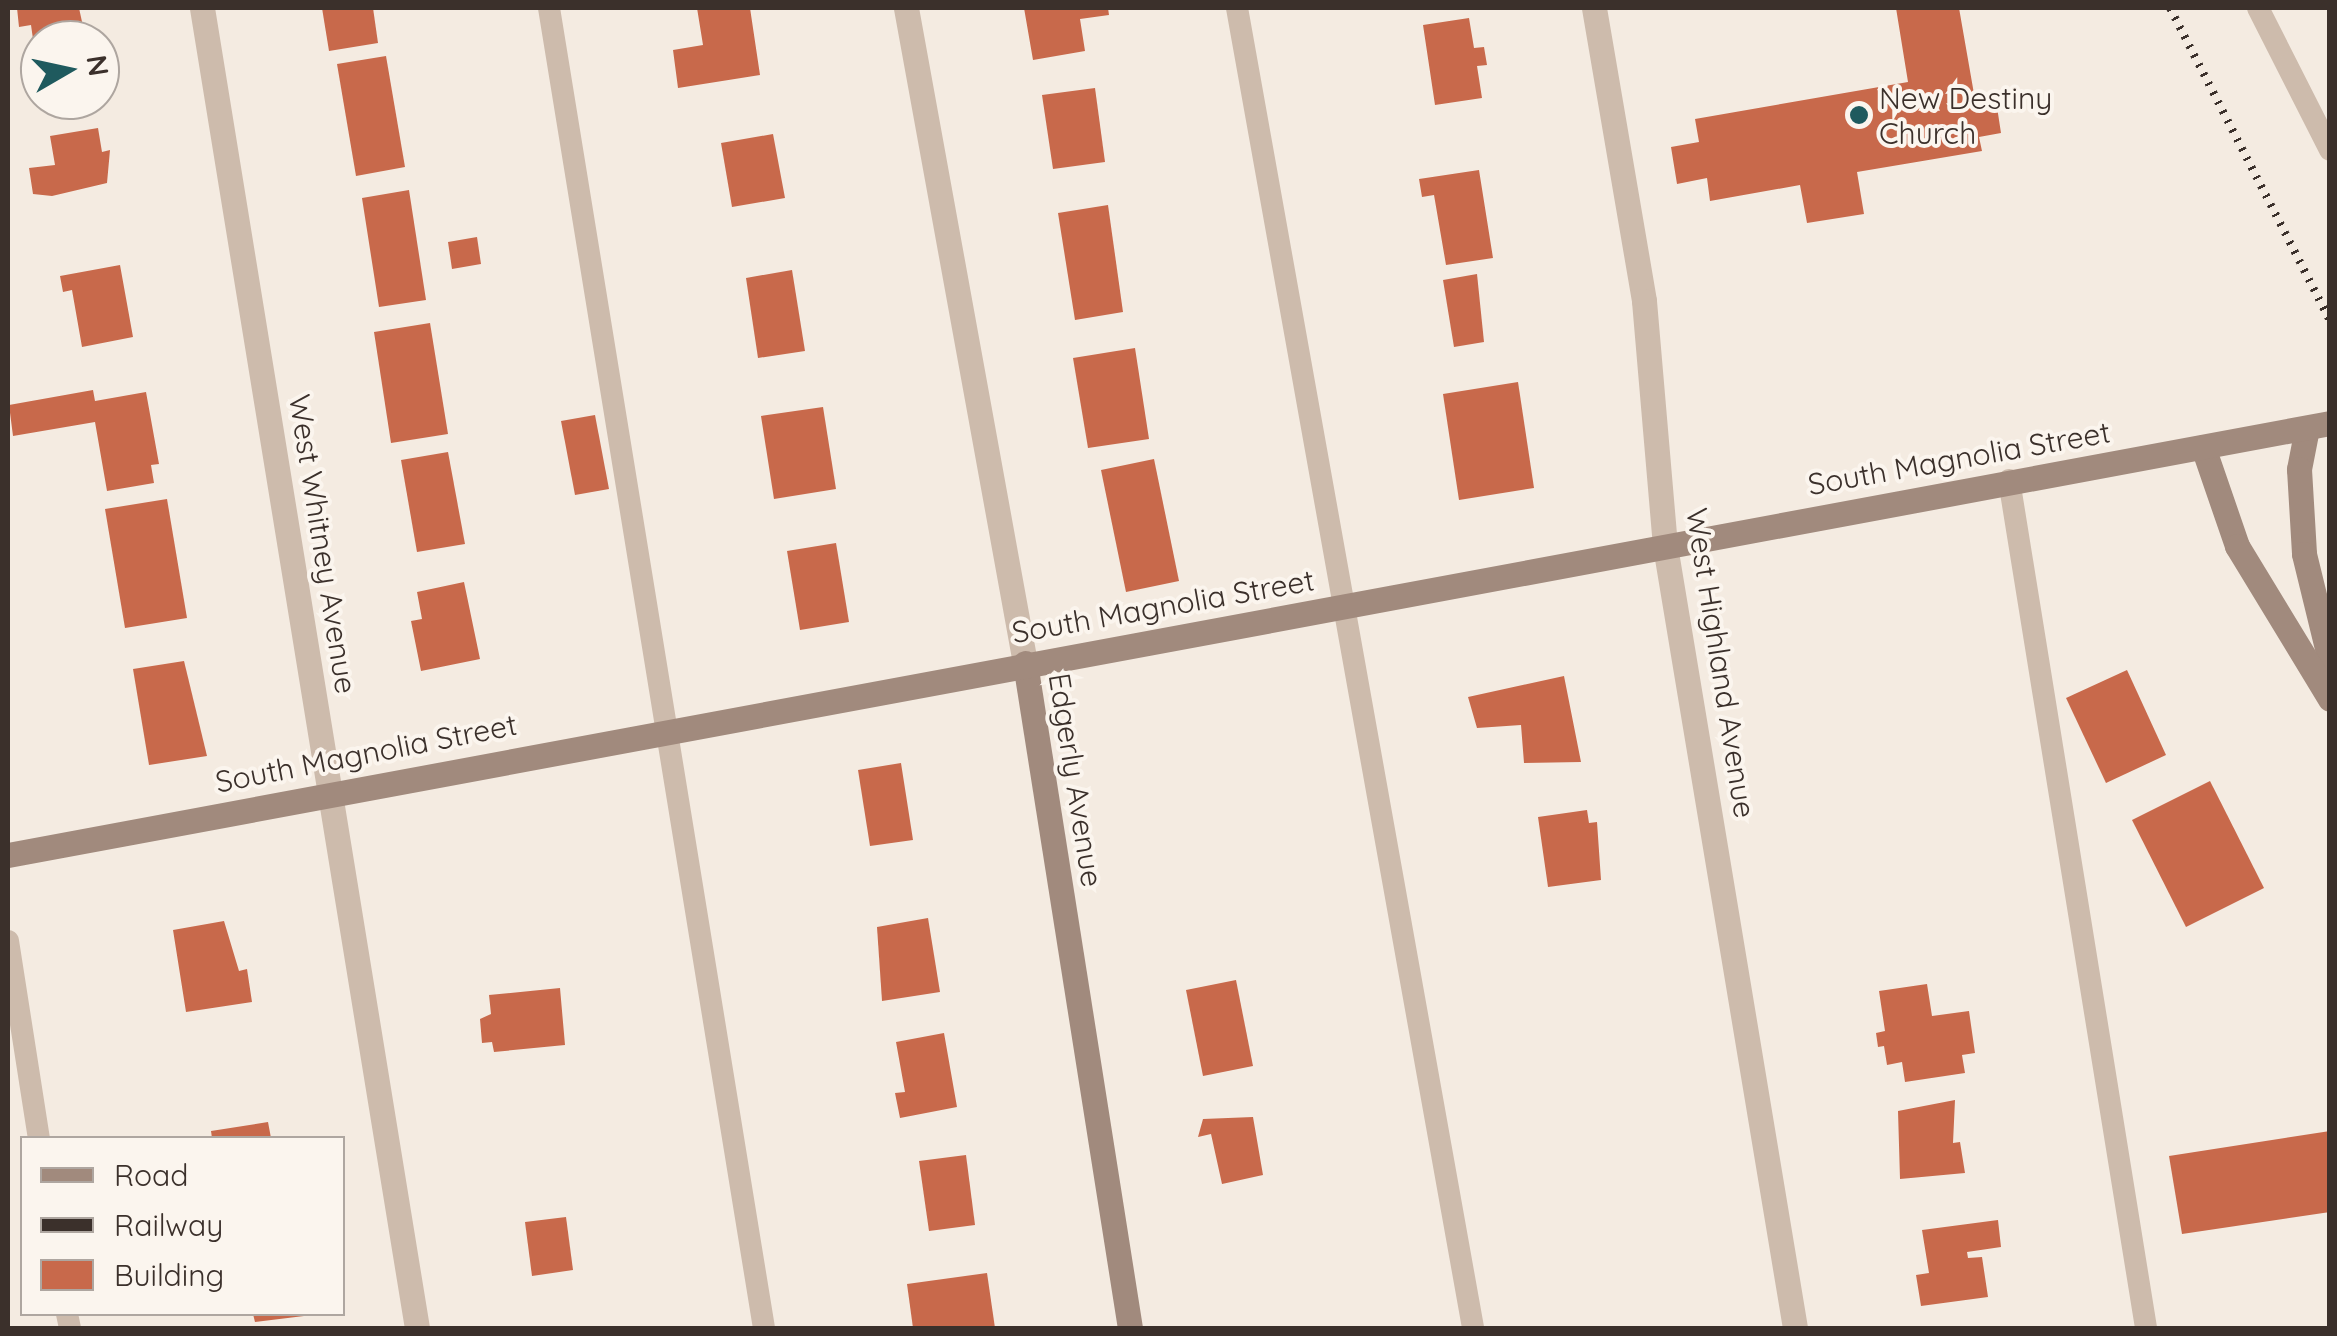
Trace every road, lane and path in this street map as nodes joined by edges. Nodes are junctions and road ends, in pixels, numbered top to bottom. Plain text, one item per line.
1 (202, 8) edge
2 (548, 8) edge
3 (906, 8) edge
4 (1237, 8) edge
5 (1594, 8) edge
6 (2258, 8) edge
7 (2330, 150) edge
8 (2318, 426) edge
9 (2203, 447) junction
10 (2009, 480) junction
11 (1665, 546) junction
12 (1342, 607) junction
13 (2330, 661) edge
14 (1025, 664) junction
15 (2330, 699) edge
16 (667, 730) junction
17 (334, 791) junction
18 (8, 855) edge
19 (8, 942) edge
20 (39, 1136) edge
21 (417, 1328) edge
22 (764, 1328) edge
23 (1130, 1328) edge
24 (1473, 1328) edge
25 (1795, 1328) edge
26 (2146, 1328) edge

1 - 17 street, West Whitney Avenue
2 - 16 lane
3 - 14 street, Edgerly Avenue
4 - 12 lane
5 - 11 street, West Highland Avenue
6 - 7 lane
8 - 9 street, South Magnolia Street
8 - 13 street
9 - 10 street, South Magnolia Street
9 - 15 street
10 - 11 street, South Magnolia Street
10 - 26 lane
11 - 12 street, South Magnolia Street
11 - 25 street, West Highland Avenue
12 - 14 street, South Magnolia Street
12 - 24 lane
14 - 16 street, South Magnolia Street
14 - 23 street, Edgerly Avenue
16 - 17 street, South Magnolia Street
16 - 22 lane
17 - 18 street, South Magnolia Street
17 - 21 street, West Whitney Avenue
19 - 20 lane

